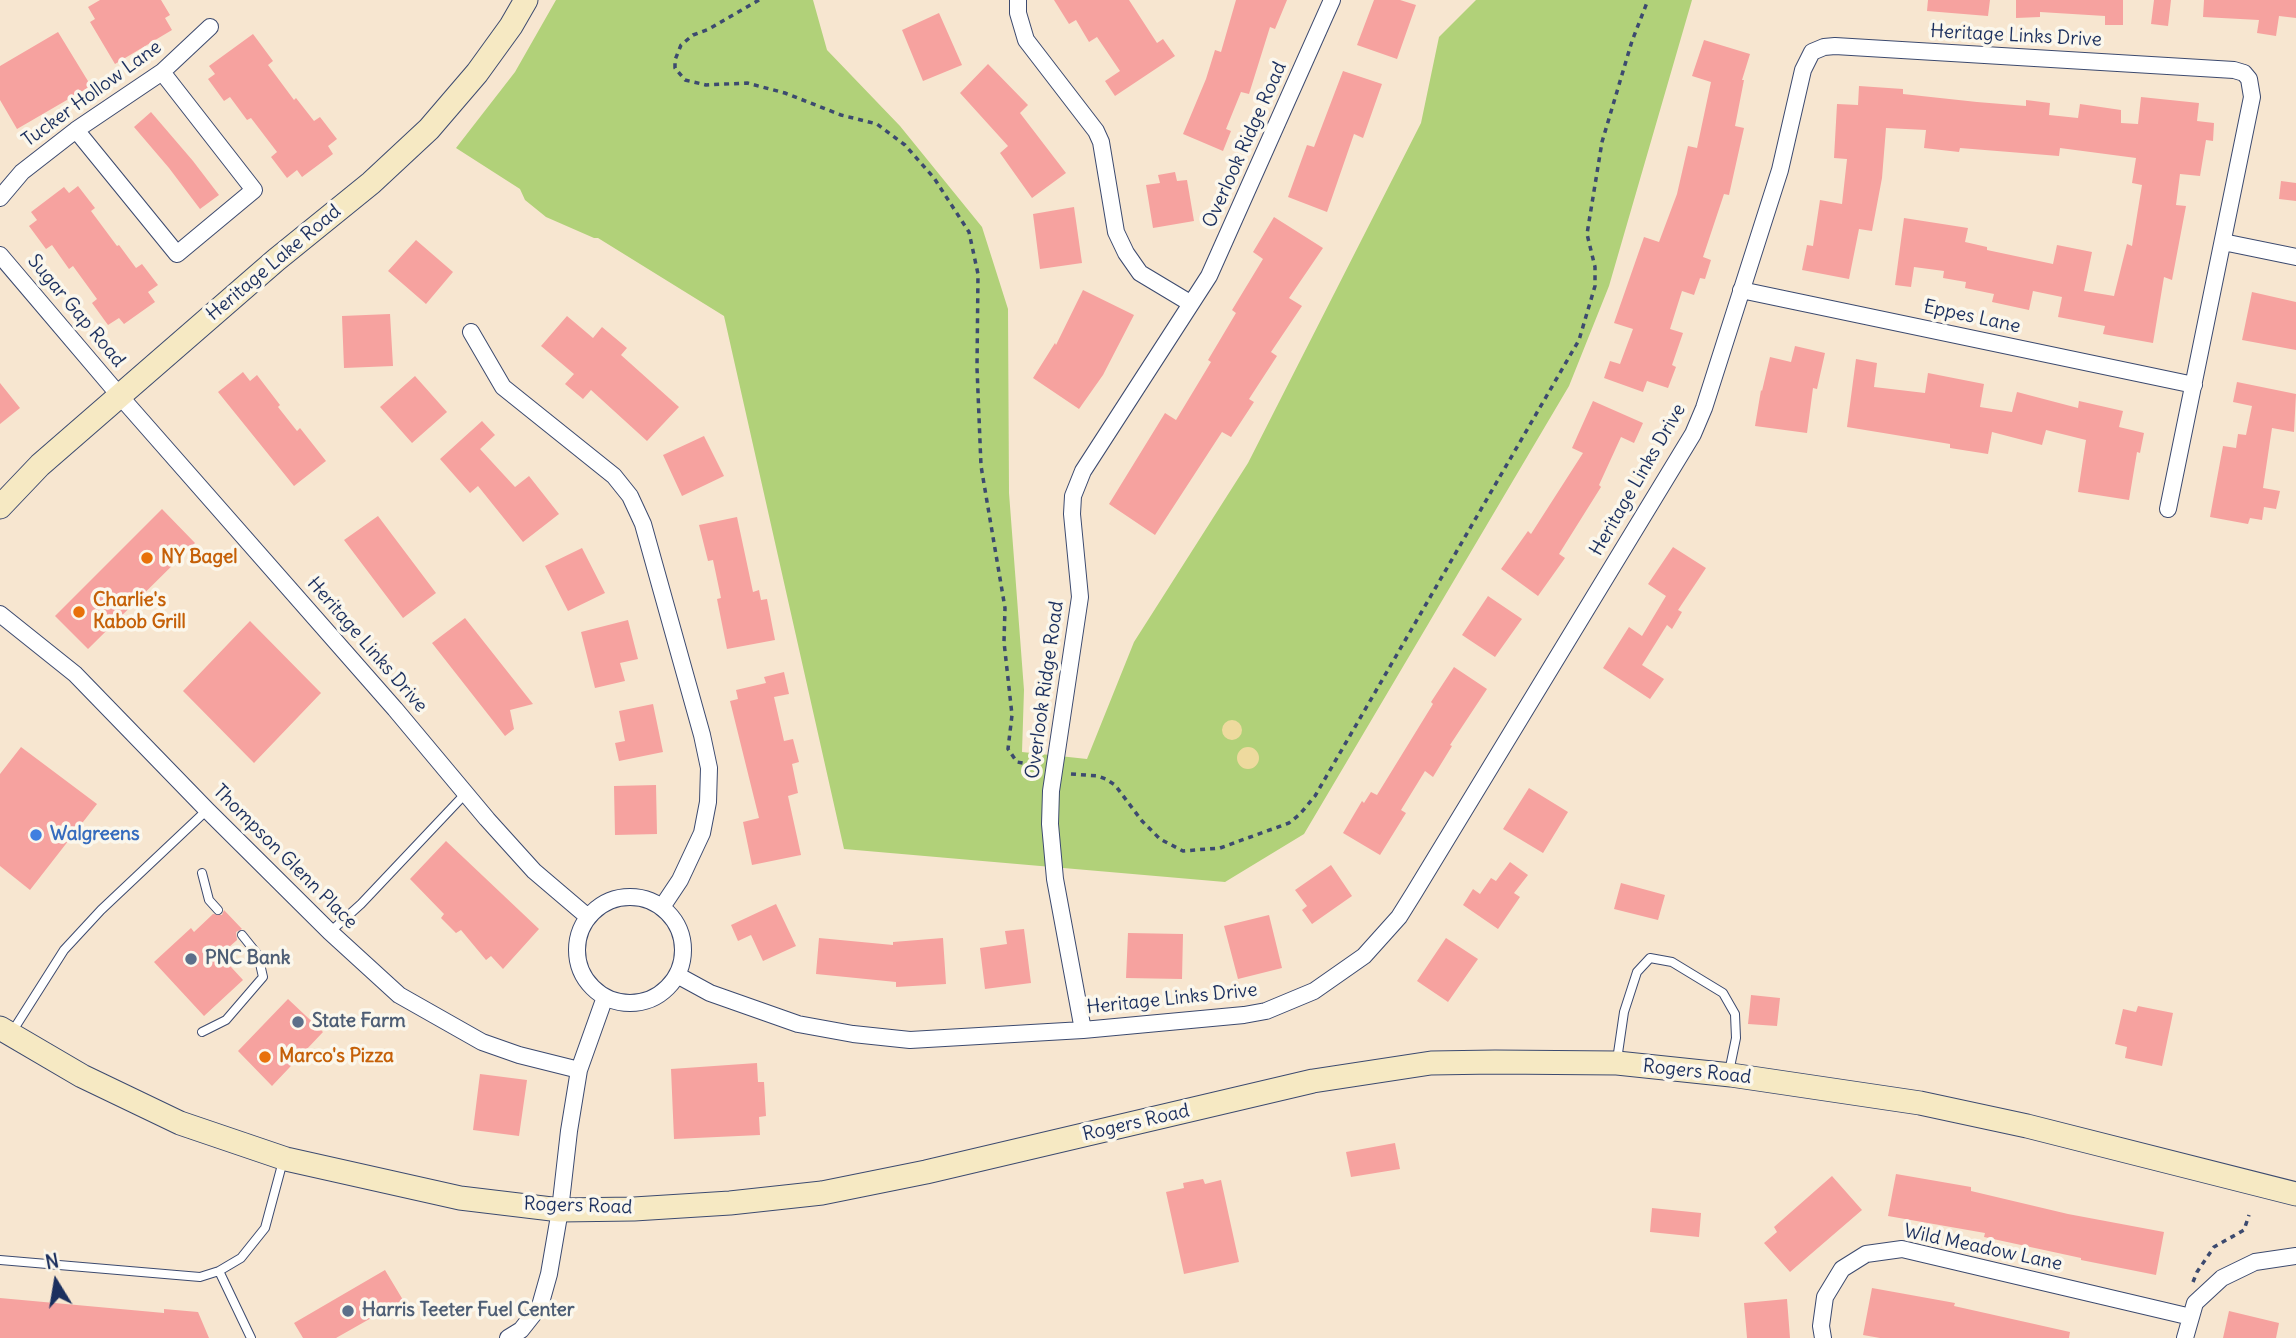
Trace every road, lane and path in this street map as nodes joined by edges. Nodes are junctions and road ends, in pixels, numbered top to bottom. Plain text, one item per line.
1 (526, 0) edge
2 (759, 0) edge
3 (1018, 0) edge
4 (1332, 0) edge
5 (1648, 0) edge
6 (210, 27) dead end
7 (162, 72) junction
8 (76, 130) junction
9 (0, 198) edge
10 (2223, 242) junction
11 (0, 255) edge
12 (2296, 257) edge
13 (1741, 290) junction
14 (1190, 303) junction
15 (471, 332) dead end
16 (2194, 386) junction
17 (119, 395) junction
18 (0, 507) edge
19 (2168, 509) dead end
20 (0, 614) edge
21 (1054, 769) junction
22 (466, 793) junction
23 (207, 810) junction
24 (202, 873) dead end
25 (662, 907) junction
26 (218, 910) dead end
27 (588, 917) junction
28 (330, 932) junction
29 (242, 935) dead end
30 (677, 975) junction
31 (605, 997) junction
32 (1083, 1030) junction
33 (5, 1031) edge
34 (202, 1032) dead end
35 (1617, 1063) junction
36 (579, 1070) junction
37 (1729, 1075) junction
38 (284, 1159) junction
39 (2296, 1194) edge
40 (560, 1210) junction
41 (2249, 1215) dead end
42 (2296, 1256) edge
43 (0, 1259) edge
44 (219, 1271) junction
45 (2193, 1310) junction
46 (251, 1338) edge
47 (508, 1338) edge
48 (1823, 1338) edge
49 (2185, 1338) edge

1 - 17 main road, Heritage Lake Road
2 - 21 path
3 - 14 street
4 - 14 street, Overlook Ridge Road
5 - 21 path
6 - 7 street, Tucker Hollow Lane
7 - 8 street, Tucker Hollow Lane
7 - 8 street
8 - 9 street, Tucker Hollow Lane
10 - 12 street
10 - 13 street, Heritage Links Drive
10 - 16 street, Heritage Links Drive
11 - 17 street, Sugar Gap Road
13 - 16 street, Eppes Lane
13 - 32 street, Heritage Links Drive
14 - 21 street, Overlook Ridge Road
15 - 25 street
16 - 19 street, Heritage Links Drive
17 - 18 main road, Heritage Lake Road
17 - 22 street, Heritage Links Drive
20 - 23 street, Thompson Glenn Place
21 - 32 street, Overlook Ridge Road
22 - 27 street, Heritage Links Drive
22 - 28 lane
23 - 28 street, Thompson Glenn Place
23 - 33 lane
24 - 26 lane
25 - 27 street
25 - 30 street
27 - 31 street
28 - 36 street, Thompson Glenn Place
29 - 34 lane
30 - 31 street
30 - 32 street, Heritage Links Drive
31 - 36 street
33 - 38 main road, Rogers Road
35 - 37 main road, Rogers Road
35 - 37 lane
35 - 40 main road, Rogers Road
36 - 40 street
37 - 39 main road, Rogers Road
38 - 40 main road, Rogers Road
38 - 44 lane
40 - 47 street
41 - 45 path
42 - 45 street
43 - 44 lane
44 - 46 lane
45 - 48 street, Wild Meadow Lane
45 - 49 street

